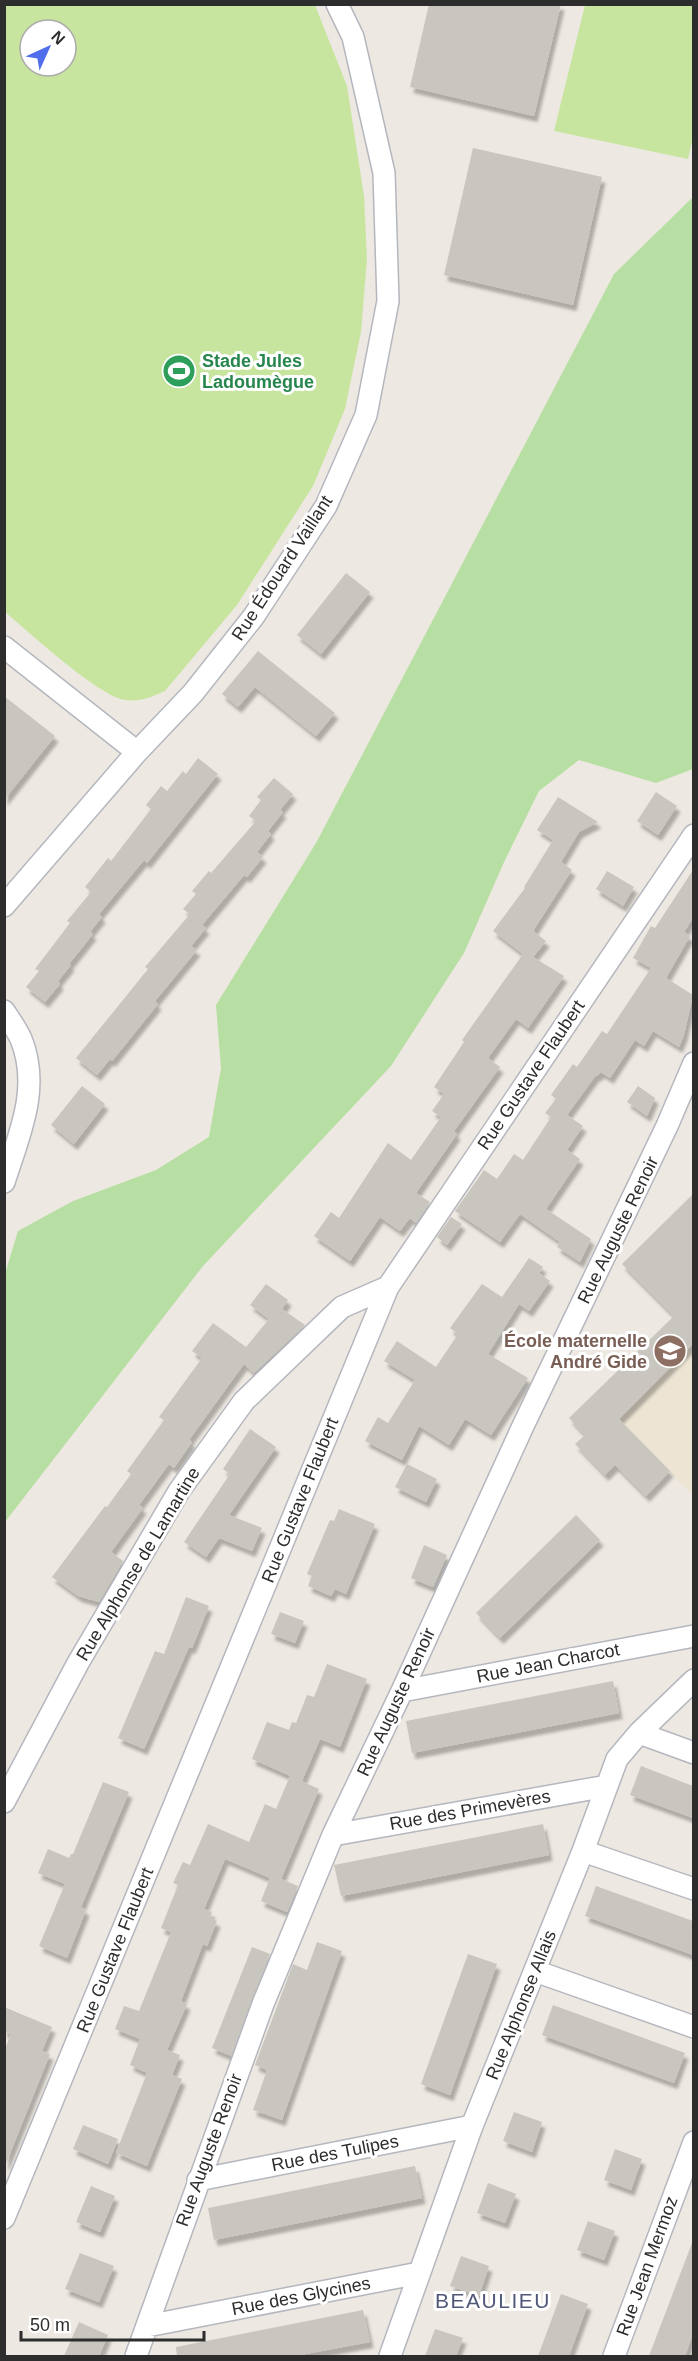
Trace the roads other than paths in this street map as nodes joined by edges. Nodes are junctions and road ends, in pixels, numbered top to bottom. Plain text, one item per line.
1 (337, 4) edge
2 (4, 647) edge
3 (137, 752) junction
4 (693, 835) edge
5 (4, 906) edge
6 (4, 1011) edge
7 (693, 1063) edge
8 (4, 1182) edge
9 (388, 1287) junction
10 (693, 1636) edge
11 (693, 1680) edge
12 (402, 1691) junction
13 (639, 1733) junction
14 (693, 1753) edge
15 (607, 1786) junction
16 (4, 1802) edge
17 (333, 1835) junction
18 (583, 1851) junction
19 (693, 1889) edge
20 (535, 1971) junction
21 (693, 2027) edge
22 (472, 2126) junction
23 (693, 2142) edge
24 (198, 2180) junction
25 (4, 2218) edge
26 (419, 2273) junction
27 (147, 2326) junction
28 (136, 2356) edge
29 (390, 2356) edge
30 (614, 2356) edge

1 - 3 street, Rue Édouard Vaillant
2 - 3 street
3 - 5 street, Rue Édouard Vaillant
4 - 9 street, Rue Gustave Flaubert
6 - 8 street
7 - 12 street, Rue Auguste Renoir
9 - 16 street, Rue Alphonse de Lamartine
9 - 25 street, Rue Gustave Flaubert
10 - 12 street, Rue Jean Charcot
11 - 13 street, Rue Alphonse Allais
12 - 17 street, Rue Auguste Renoir
13 - 14 street
13 - 15 street, Rue Alphonse Allais
15 - 17 street, Rue des Primevères
15 - 18 street, Rue Alphonse Allais
17 - 24 street, Rue Auguste Renoir
18 - 19 street
18 - 20 street, Rue Alphonse Allais
20 - 21 street
20 - 22 street, Rue Alphonse Allais
22 - 24 street, Rue des Tulipes
22 - 26 street, Rue Alphonse Allais
23 - 30 street, Rue Jean Mermoz
24 - 27 street, Rue Auguste Renoir
26 - 27 street, Rue des Glycines
26 - 29 street, Rue Alphonse Allais
27 - 28 street, Rue Auguste Renoir

